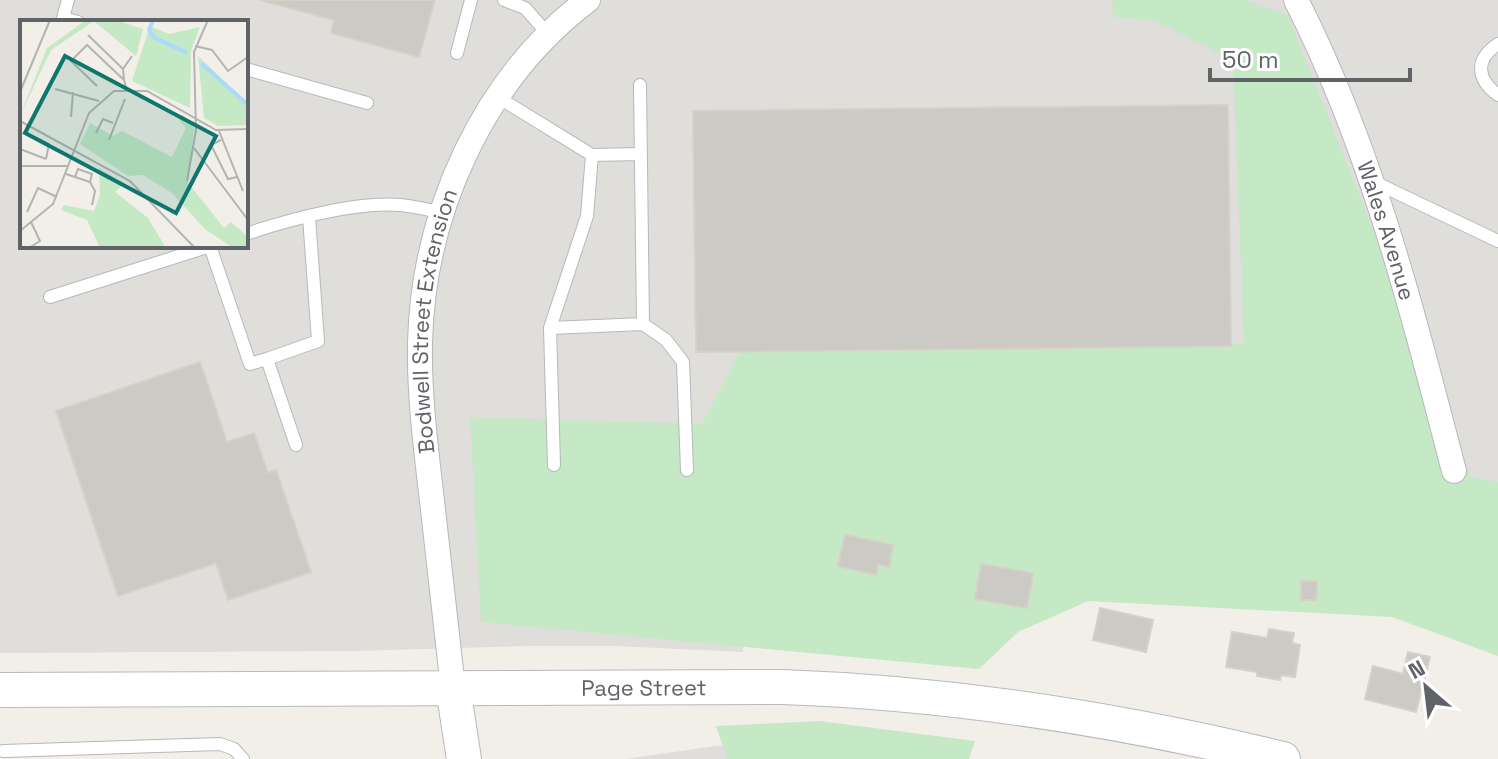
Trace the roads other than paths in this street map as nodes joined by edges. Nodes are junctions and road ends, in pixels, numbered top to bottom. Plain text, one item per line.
1 (68, 0) edge
2 (471, 0) edge
3 (504, 0) edge
4 (588, 0) edge
5 (1296, 0) edge
6 (70, 20) edge
7 (548, 34) junction
8 (1498, 44) edge
9 (457, 53) dead end
10 (248, 70) edge
11 (640, 85) dead end
12 (1498, 95) edge
13 (496, 96) junction
14 (367, 103) dead end
15 (640, 154) junction
16 (592, 155) junction
17 (1372, 181) junction
18 (443, 213) junction
19 (309, 217) junction
20 (248, 233) edge
21 (1498, 241) edge
22 (204, 248) edge
23 (211, 248) edge
24 (50, 297) dead end
25 (643, 324) junction
26 (550, 328) junction
27 (267, 359) junction
28 (296, 445) dead end
29 (554, 465) dead end
30 (687, 470) dead end
31 (1454, 471) dead end
32 (453, 688) junction
33 (0, 690) edge
34 (2, 750) edge
35 (243, 759) edge
36 (464, 759) edge
37 (1283, 759) edge

1 - 6 lane
2 - 9 lane
3 - 7 lane
4 - 7 street, Bodwell Street Extension
5 - 17 street, Wales Avenue
7 - 13 street, Bodwell Street Extension
8 - 12 lane
10 - 14 lane
11 - 15 lane
13 - 16 lane
13 - 18 street, Bodwell Street Extension
15 - 16 lane
15 - 25 lane
16 - 26 lane
17 - 21 lane
17 - 31 street, Wales Avenue
18 - 19 lane
18 - 32 street, Bodwell Street Extension
19 - 20 lane
19 - 27 lane
22 - 24 lane
23 - 27 lane
25 - 26 lane
25 - 30 lane
26 - 29 lane
27 - 28 lane
32 - 33 main road, Page Street
32 - 36 main road
32 - 37 main road, Page Street
34 - 35 lane

